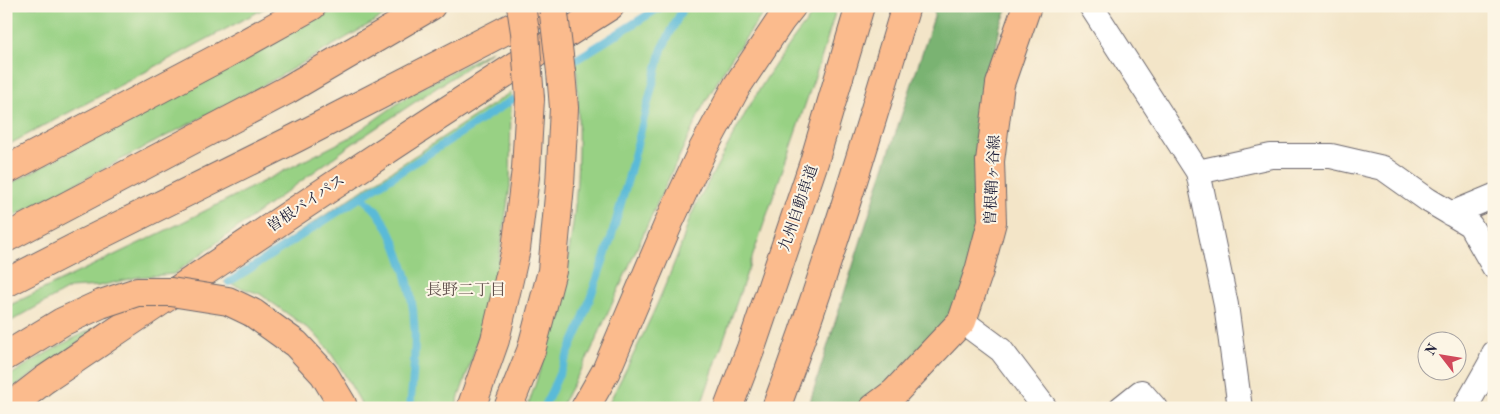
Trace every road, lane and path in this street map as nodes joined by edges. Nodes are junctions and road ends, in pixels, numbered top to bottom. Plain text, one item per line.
1 (312, 6) edge
2 (431, 6) edge
3 (521, 6) edge
4 (553, 6) edge
5 (610, 6) edge
6 (792, 6) edge
7 (860, 6) edge
8 (906, 6) edge
9 (1027, 6) edge
10 (1091, 6) edge
11 (6, 170) edge
12 (1198, 172) junction
13 (1494, 196) edge
14 (1451, 214) junction
15 (6, 238) edge
16 (1494, 267) edge
17 (6, 284) edge
18 (962, 321) junction
19 (1494, 353) edge
20 (6, 356) edge
21 (8, 408) edge
22 (343, 408) edge
23 (471, 408) edge
24 (508, 408) edge
25 (584, 408) edge
26 (728, 408) edge
27 (778, 408) edge
28 (874, 408) edge
29 (1045, 408) edge
30 (1121, 408) edge
31 (1155, 408) edge
32 (1240, 408) edge
33 (1465, 408) edge

1 - 11 main road
2 - 15 main road
3 - 23 main road, bridge
4 - 17 main road
4 - 24 main road, bridge
5 - 21 main road, 曽根バイパス
6 - 25 main road
7 - 26 main road, 九州自動車道
8 - 27 main road
9 - 18 main road, 曽根鞘ヶ谷線
10 - 12 street
12 - 14 street
12 - 32 street
13 - 14 street
14 - 16 street
18 - 28 main road, 曽根鞘ヶ谷線
18 - 29 street
19 - 33 street
20 - 22 main road, bridge
30 - 31 street

